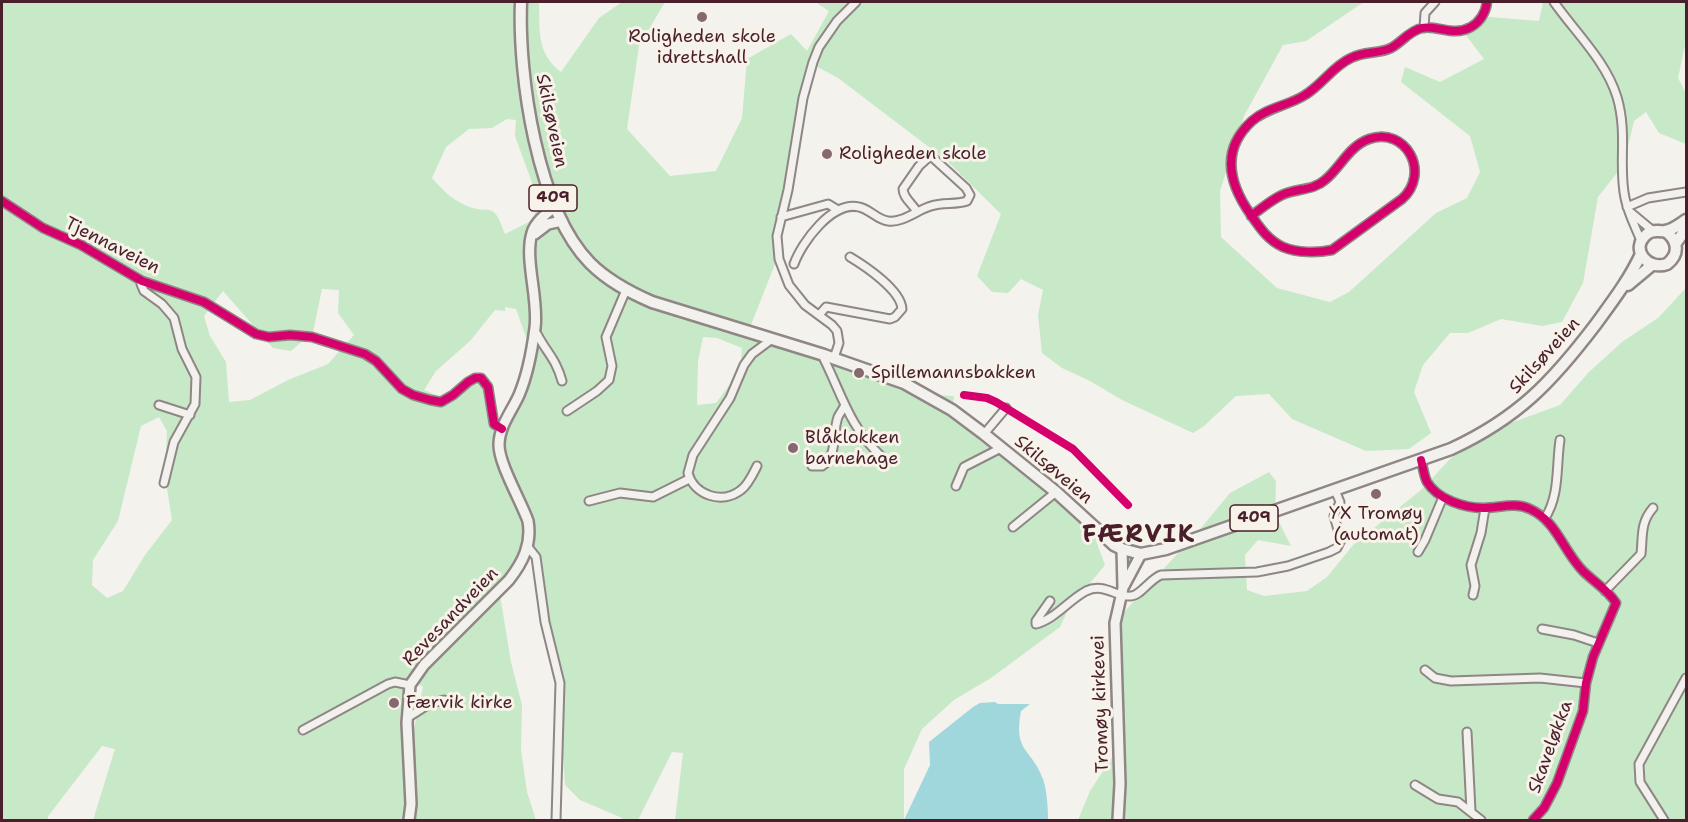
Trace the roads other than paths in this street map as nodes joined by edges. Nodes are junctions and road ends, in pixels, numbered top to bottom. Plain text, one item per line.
1 (521, 2) edge
2 (856, 2) edge
3 (1435, 2) edge
4 (1487, 2) edge
5 (1554, 2) edge
6 (1424, 28) junction
7 (1686, 192) edge
8 (2, 201) edge
9 (556, 206) junction
10 (1628, 209) junction
11 (838, 210) junction
12 (917, 212) junction
13 (1251, 216) junction
14 (781, 217) junction
15 (1686, 220) edge
16 (562, 221) junction
17 (1686, 229) edge
18 (1656, 230) junction
19 (531, 238) junction
20 (1640, 238) junction
21 (1676, 243) junction
22 (1641, 254) junction
23 (850, 257) dead end
24 (794, 264) dead end
25 (1652, 265) junction
26 (142, 281) junction
27 (626, 290) junction
28 (1619, 293) junction
29 (819, 315) junction
30 (535, 333) junction
31 (772, 339) junction
32 (829, 357) junction
33 (561, 381) dead end
34 (159, 405) dead end
35 (845, 405) junction
36 (1006, 408) dead end
37 (567, 411) dead end
38 (190, 415) junction
39 (502, 429) junction
40 (984, 434) junction
41 (1560, 440) dead end
42 (1001, 448) junction
43 (882, 456) dead end
44 (1421, 460) junction
45 (757, 466) dead end
46 (812, 466) dead end
47 (689, 479) junction
48 (164, 483) dead end
49 (956, 486) dead end
50 (1335, 490) junction
51 (1056, 492) junction
52 (1443, 497) junction
53 (589, 501) dead end
54 (1485, 508) junction
55 (1653, 508) dead end
56 (1545, 518) junction
57 (1014, 527) dead end
58 (528, 547) junction
59 (1418, 552) dead end
60 (1123, 553) junction
61 (1139, 557) junction
62 (1122, 591) junction
63 (1605, 591) junction
64 (1473, 595) dead end
65 (1050, 601) dead end
66 (1542, 629) dead end
67 (1598, 643) junction
68 (1425, 670) dead end
69 (1686, 678) edge
70 (1586, 683) junction
71 (410, 685) junction
72 (444, 700) dead end
73 (407, 718) junction
74 (303, 730) dead end
75 (1467, 732) dead end
76 (1415, 785) dead end
77 (1471, 812) junction
78 (409, 820) edge
79 (556, 820) edge
80 (1118, 820) edge
81 (1481, 820) edge
82 (1533, 820) edge
83 (1664, 820) edge

1 - 9 main road, Skilsøveien / 409
2 - 14 street
3 - 6 street
4 - 6 street
5 - 10 street
6 - 13 street
7 - 10 street
8 - 26 street, Tjennaveien
9 - 16 main road, Skilsøveien / 409
9 - 19 main road
10 - 18 street
10 - 20 street
11 - 12 street
11 - 14 street
11 - 24 street
12 - 12 street
13 - 13 street
14 - 29 street
15 - 18 main road
16 - 19 main road
16 - 27 main road, Skilsøveien / 409
17 - 21 main road, Skilsøveien / 409
18 - 20 main road
18 - 21 main road
19 - 30 main road, Revesandveien
20 - 22 main road, Skilsøveien / 409
21 - 25 main road, Skilsøveien / 409
22 - 25 main road
22 - 28 main road, Skilsøveien / 409
23 - 29 street
25 - 28 main road, Skilsøveien / 409
26 - 38 street
26 - 39 street, Tjennaveien
27 - 31 main road, Skilsøveien / 409
27 - 37 street
28 - 44 main road, Skilsøveien / 409
29 - 32 street
30 - 33 street
30 - 39 main road, Revesandveien
31 - 32 main road, Skilsøveien / 409
31 - 47 street
32 - 35 street
32 - 40 main road, Skilsøveien / 409
34 - 38 street
35 - 43 street
35 - 46 street
36 - 40 street
38 - 48 street
39 - 58 main road, Revesandveien
40 - 42 main road, Skilsøveien / 409
41 - 56 street
42 - 49 street
42 - 51 main road, Skilsøveien / 409
44 - 50 main road, Skilsøveien / 409
44 - 52 street
45 - 47 street
47 - 53 street
50 - 61 main road, Skilsøveien / 409
50 - 62 street
51 - 57 street
51 - 60 main road, Skilsøveien / 409
52 - 54 street
52 - 59 street
54 - 56 street
54 - 64 street
55 - 63 street
56 - 63 street
58 - 71 main road, Revesandveien
58 - 79 street, Revesandveien
60 - 61 main road, Skilsøveien / 409
60 - 62 main road, Tromøy kirkevei
61 - 62 main road, Tromøy kirkevei
62 - 65 street
62 - 80 main road, Tromøy kirkevei
63 - 67 street, Skaveløkka
66 - 67 street
67 - 70 street, Skaveløkka
68 - 70 street
69 - 83 street
70 - 82 street, Skaveløkka
71 - 73 main road, Revesandveien
71 - 74 street
72 - 73 street
73 - 78 main road, Revesandveien
75 - 77 street
76 - 77 street
77 - 81 street

